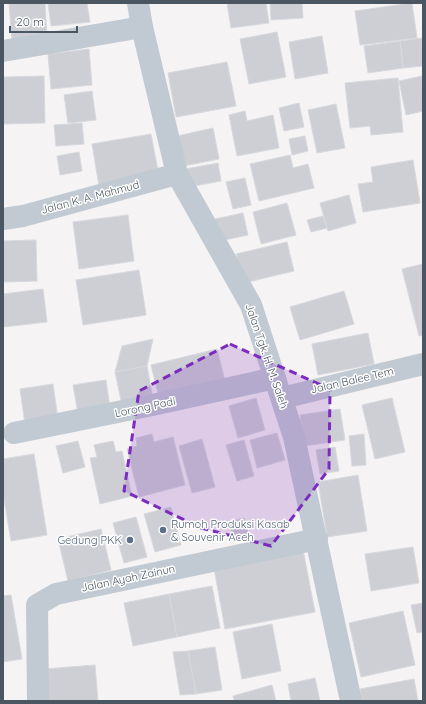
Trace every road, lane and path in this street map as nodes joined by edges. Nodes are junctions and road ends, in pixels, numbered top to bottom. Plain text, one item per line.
1 (138, 3) edge
2 (142, 27) junction
3 (3, 51) edge
4 (177, 174) junction
5 (3, 219) edge
6 (423, 364) edge
7 (278, 388) junction
8 (14, 433) dead end
9 (317, 540) junction
10 (38, 701) edge
11 (351, 701) edge

1 - 2 street, Jalan Tgk. H. M. Saleh
2 - 3 street
2 - 4 street, Jalan Tgk. H. M. Saleh
4 - 5 street, Jalan K. A. Mahmud
4 - 7 street, Jalan Tgk. H. M. Saleh
6 - 7 street, Jalan Balee Tem
7 - 8 street, Lorong Padi
7 - 9 street, Jalan Tgk. H. M. Saleh
9 - 10 street, Jalan Ayah Zainun
9 - 11 street, Jalan Tgk. H. M. Saleh

